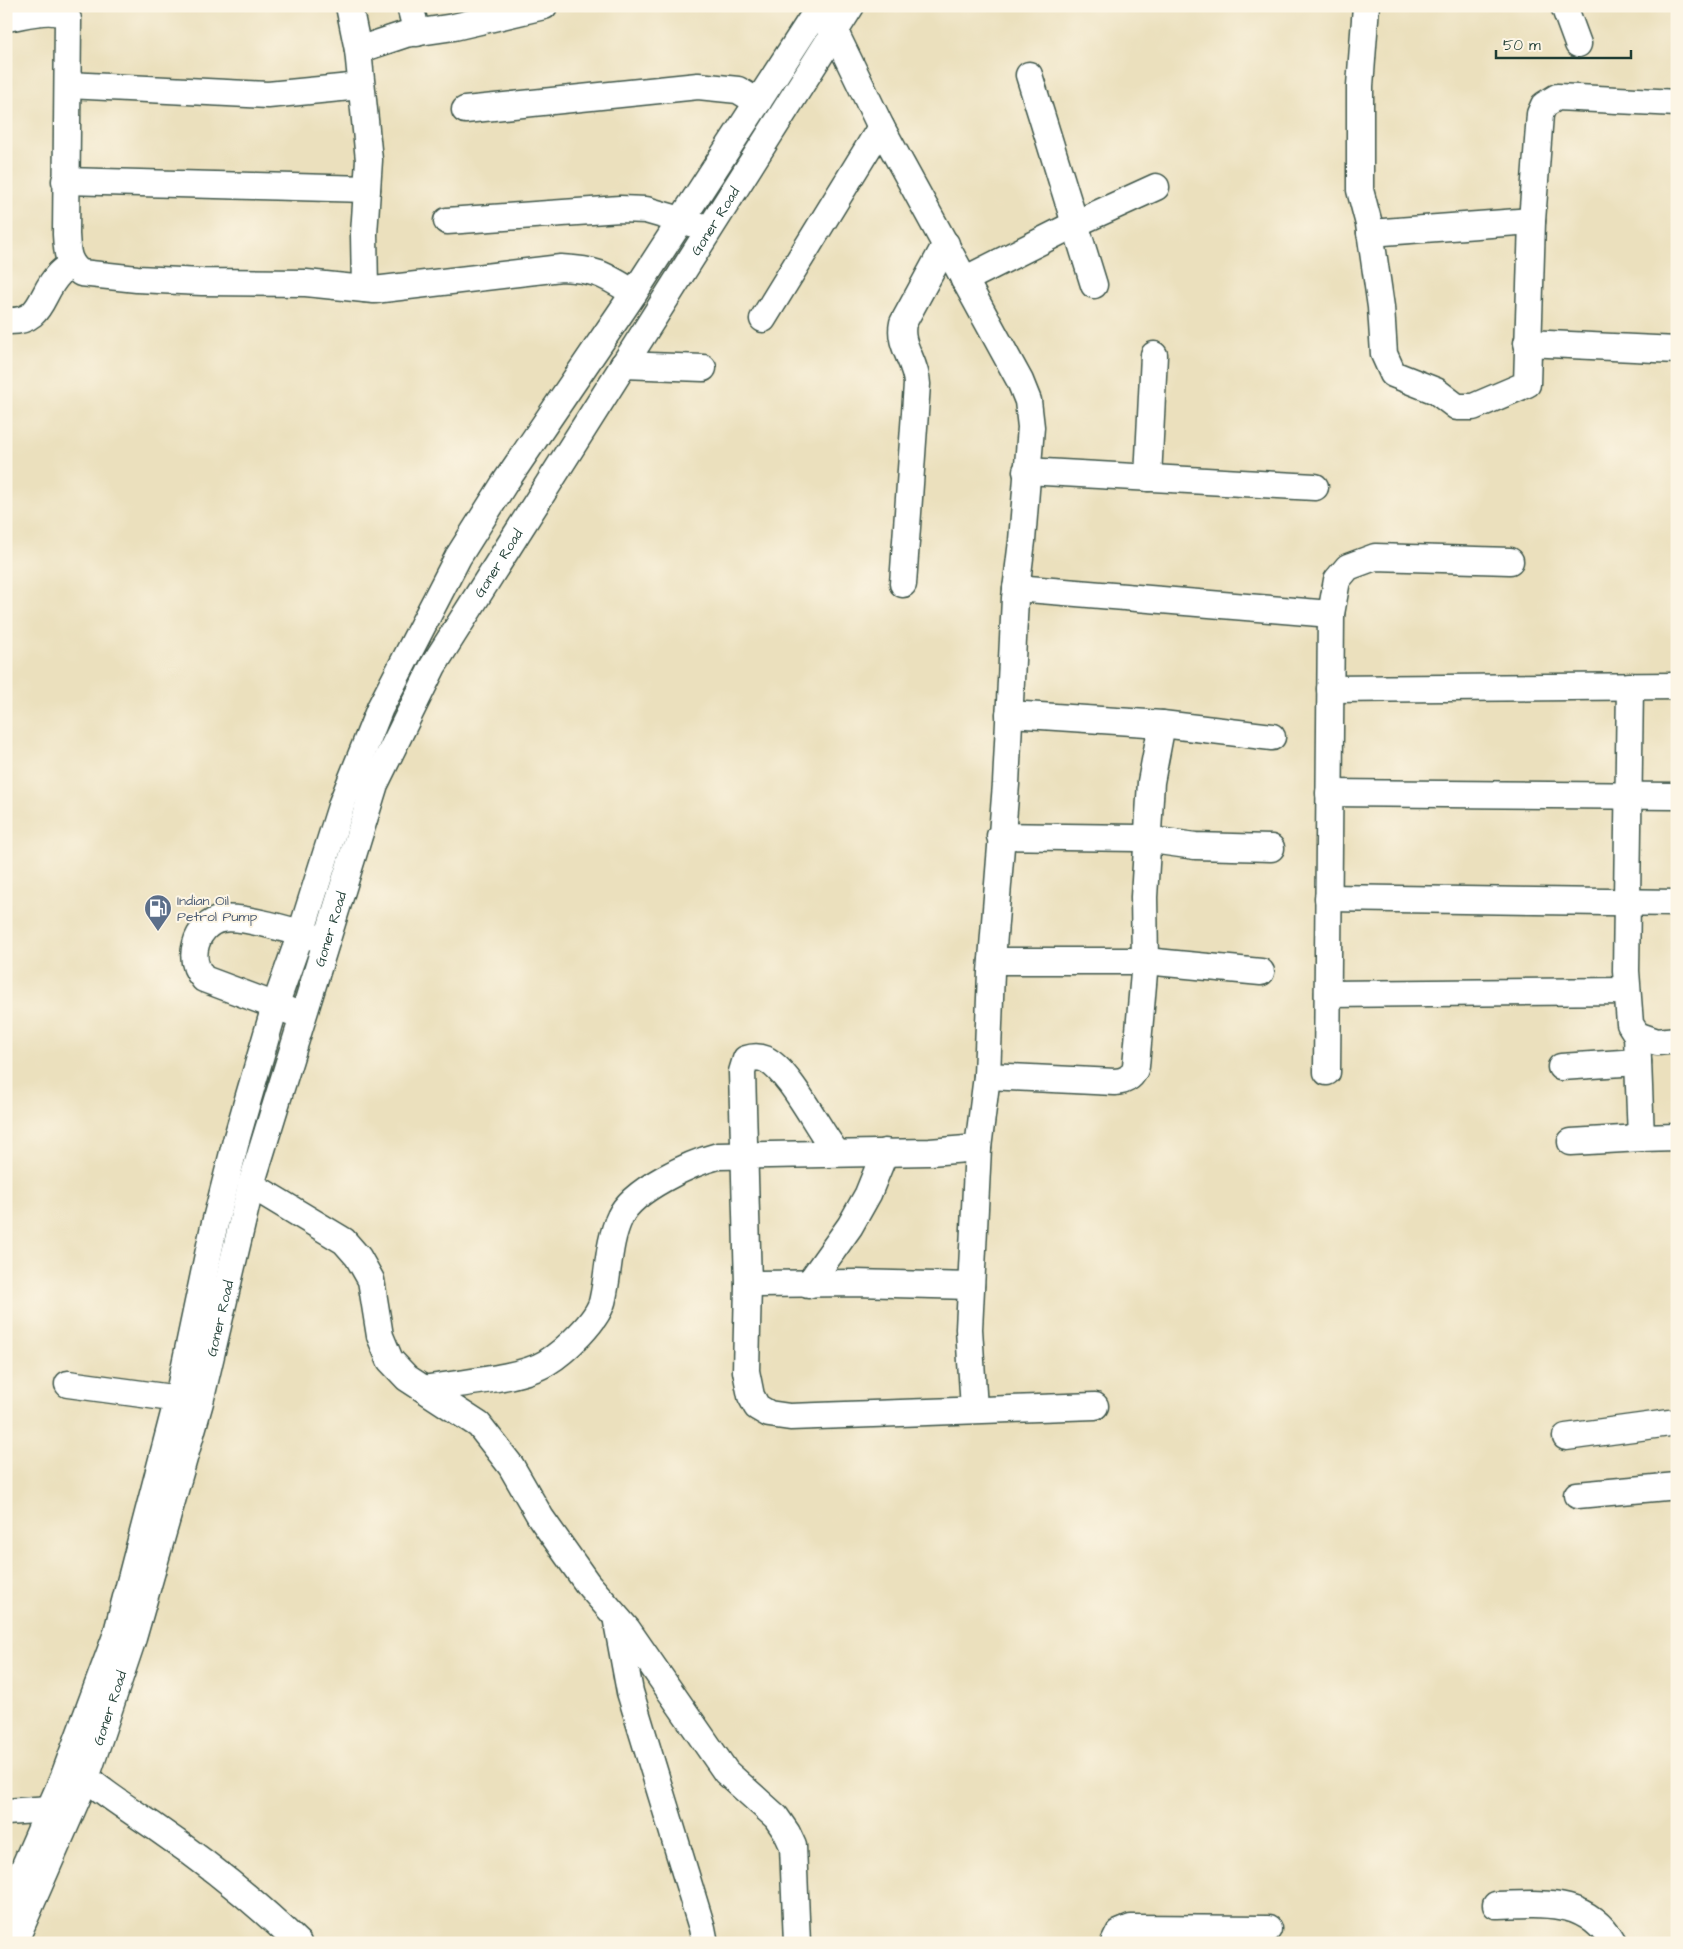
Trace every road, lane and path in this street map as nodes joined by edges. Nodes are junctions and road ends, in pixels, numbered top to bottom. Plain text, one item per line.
1 (349, 6) edge
2 (410, 6) edge
3 (544, 6) edge
4 (851, 6) edge
5 (1366, 6) edge
6 (1564, 6) edge
7 (823, 17) edge
8 (6, 18) edge
9 (417, 33) junction
10 (1578, 44) dead end
11 (358, 50) junction
12 (1029, 75) dead end
13 (68, 85) junction
14 (361, 86) junction
15 (758, 102) junction
16 (1677, 103) edge
17 (465, 110) dead end
18 (881, 128) junction
19 (65, 181) junction
20 (1156, 186) dead end
21 (367, 189) junction
22 (683, 219) junction
23 (446, 221) dead end
24 (1532, 221) junction
25 (1076, 223) junction
26 (708, 229) junction
27 (1370, 234) junction
28 (946, 244) junction
29 (72, 264) junction
30 (964, 280) junction
31 (1094, 285) dead end
32 (364, 289) junction
33 (634, 293) junction
34 (762, 319) dead end
35 (6, 321) edge
36 (1527, 343) junction
37 (1677, 350) edge
38 (1154, 355) dead end
39 (623, 365) junction
40 (703, 368) dead end
41 (1026, 471) junction
42 (1148, 478) junction
43 (1315, 487) dead end
44 (458, 558) junction
45 (1510, 561) dead end
46 (489, 577) junction
47 (904, 584) dead end
48 (1016, 588) junction
49 (1331, 614) junction
50 (1630, 686) junction
51 (1677, 686) edge
52 (1330, 689) junction
53 (1009, 714) junction
54 (1162, 724) junction
55 (1272, 736) dead end
56 (1329, 793) junction
57 (1630, 795) junction
58 (1677, 796) edge
59 (1000, 836) junction
60 (1148, 839) junction
61 (1271, 848) dead end
62 (1328, 898) junction
63 (1627, 902) junction
64 (1677, 903) edge
65 (313, 937) junction
66 (992, 961) junction
67 (1145, 961) junction
68 (1261, 972) dead end
69 (1627, 991) junction
70 (1328, 994) junction
71 (275, 1006) junction
72 (302, 1015) junction
73 (1637, 1034) junction
74 (1677, 1040) edge
75 (1638, 1062) junction
76 (1561, 1067) dead end
77 (1327, 1072) dead end
78 (987, 1076) junction
79 (1640, 1138) junction
80 (1677, 1138) edge
81 (1571, 1142) dead end
82 (978, 1148) junction
83 (836, 1152) junction
84 (885, 1152) junction
85 (746, 1155) junction
86 (251, 1186) junction
87 (748, 1284) junction
88 (808, 1285) junction
89 (971, 1286) junction
90 (68, 1384) dead end
91 (424, 1388) junction
92 (189, 1400) junction
93 (1095, 1406) dead end
94 (974, 1410) junction
95 (1677, 1422) edge
96 (1566, 1437) dead end
97 (1677, 1486) edge
98 (1577, 1495) dead end
99 (616, 1616) junction
100 (78, 1770) junction
101 (50, 1809) junction
102 (6, 1812) edge
103 (1496, 1905) dead end
104 (6, 1910) edge
105 (1268, 1929) dead end
106 (14, 1943) edge
107 (298, 1943) edge
108 (705, 1943) edge
109 (798, 1943) edge
110 (1114, 1943) edge
111 (1612, 1943) edge

1 - 11 street
2 - 9 street
3 - 9 street
4 - 7 street, Goner Road
5 - 27 street
6 - 10 street
7 - 15 street, Goner Road
7 - 18 street
7 - 26 street, Goner Road
8 - 13 street
9 - 11 street
11 - 14 street
12 - 25 street
13 - 14 street
13 - 19 street
14 - 21 street
15 - 17 street
15 - 22 street, Goner Road
16 - 24 street
18 - 28 street
18 - 34 street
19 - 21 street
19 - 29 street
20 - 25 street
21 - 32 street
22 - 23 street
22 - 26 street
22 - 33 street, Goner Road
24 - 27 street
24 - 36 street
25 - 30 street
25 - 31 street
26 - 39 street, Goner Road
27 - 36 street
28 - 30 street
28 - 47 street
29 - 32 street
29 - 35 street
30 - 41 street
32 - 33 street
33 - 44 street, Goner Road
36 - 37 street
38 - 42 street
39 - 40 street
39 - 46 street, Goner Road
41 - 42 street
41 - 48 street
42 - 43 street
44 - 46 street
44 - 65 street, Goner Road
45 - 49 street
46 - 65 street, Goner Road
48 - 49 street
48 - 53 street
49 - 52 street
50 - 51 street
50 - 52 street
50 - 57 street
52 - 56 street
53 - 54 street
53 - 59 street
54 - 55 street
54 - 60 street
56 - 57 street
56 - 62 street
57 - 58 street
57 - 63 street
59 - 60 street
59 - 66 street
60 - 61 street
60 - 67 street
62 - 63 street
62 - 70 street
63 - 64 street
63 - 69 street
65 - 71 street, Goner Road
65 - 71 street
65 - 72 street, Goner Road
66 - 67 street
66 - 78 street
67 - 68 street
67 - 78 street
69 - 70 street
69 - 73 street
70 - 77 street
71 - 72 street
71 - 92 street, Goner Road
72 - 86 street, Goner Road
73 - 74 street
73 - 75 street
75 - 76 street
75 - 79 street
78 - 82 street
79 - 80 street
79 - 81 street
82 - 84 street
82 - 89 street
83 - 84 street
83 - 85 street
83 - 85 street
84 - 88 street
85 - 87 street
85 - 91 street
86 - 91 street
86 - 92 street, Goner Road
87 - 88 street
87 - 94 street
88 - 89 street
89 - 94 street
90 - 92 street
91 - 99 street
92 - 100 street, Goner Road
93 - 94 street
95 - 96 street
97 - 98 street
99 - 108 street
99 - 109 street
100 - 101 street, Goner Road
100 - 106 street, Goner Road
100 - 107 street
101 - 102 street
101 - 104 street, Goner Road
103 - 111 street
105 - 110 street

